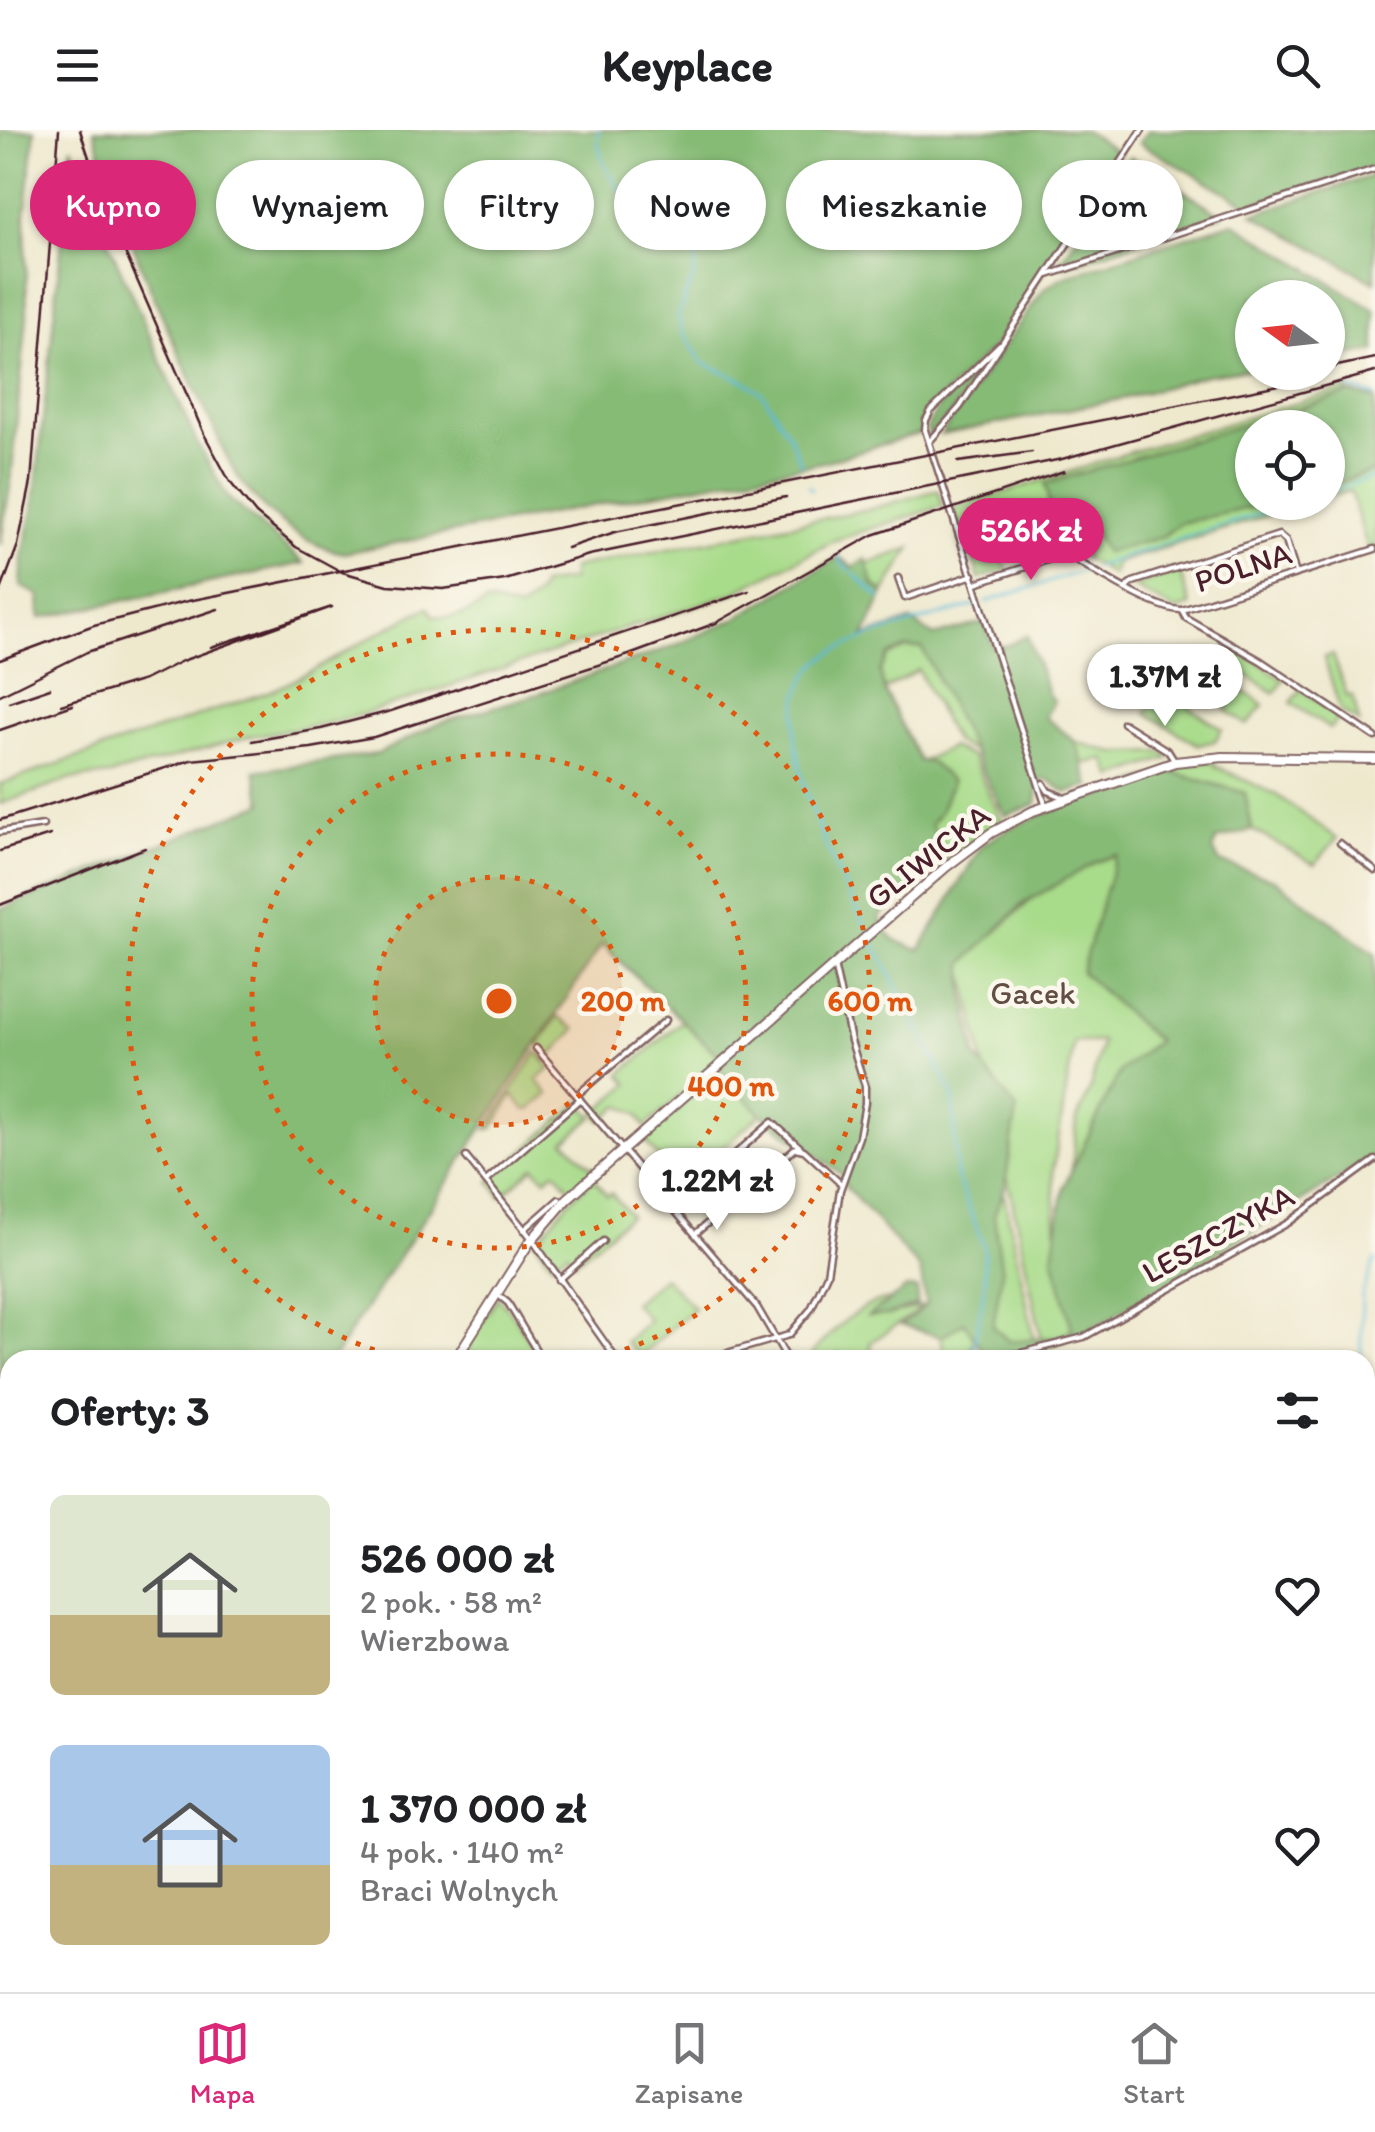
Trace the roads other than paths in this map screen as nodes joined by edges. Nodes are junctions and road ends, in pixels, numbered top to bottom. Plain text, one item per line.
1 (1142, 130) edge
2 (1375, 170) edge
3 (1048, 275) junction
4 (1000, 344) junction
5 (929, 442) junction
6 (958, 532) junction
7 (1375, 549) edge
8 (1062, 552) junction
9 (1296, 574) junction
10 (973, 576) junction
11 (898, 578) dead end
12 (976, 584) junction
13 (1126, 588) junction
14 (1182, 610) junction
15 (1123, 723) dead end
16 (1375, 738) edge
17 (1375, 760) edge
18 (1174, 762) junction
19 (1040, 780) junction
20 (1048, 791) junction
21 (1066, 798) junction
22 (1047, 805) junction
23 (43, 825) dead end
24 (0, 832) edge
25 (1340, 843) dead end
26 (1375, 871) edge
27 (834, 965) junction
28 (666, 1020) dead end
29 (536, 1048) dead end
30 (578, 1098) junction
31 (788, 1136) junction
32 (800, 1148) junction
33 (623, 1150) junction
34 (787, 1153) junction
35 (466, 1157) dead end
36 (1375, 1160) edge
37 (845, 1175) junction
38 (834, 1177) junction
39 (486, 1181) junction
40 (842, 1185) junction
41 (559, 1198) dead end
42 (673, 1208) junction
43 (524, 1230) junction
44 (695, 1234) junction
45 (532, 1240) junction
46 (604, 1241) dead end
47 (559, 1280) junction
48 (496, 1294) junction
49 (778, 1340) junction
50 (460, 1350) edge
51 (536, 1350) edge
52 (611, 1350) edge
53 (740, 1350) edge
54 (783, 1350) edge
55 (1032, 1350) edge

1 - 3 street
2 - 3 street
3 - 4 street
4 - 5 street
4 - 5 street
5 - 6 street
6 - 8 street
6 - 10 street
7 - 9 street, POLNA
8 - 12 street
8 - 13 street
9 - 13 street
9 - 14 street, POLNA
10 - 11 street
10 - 12 street
12 - 19 street
13 - 14 street
14 - 16 street
15 - 18 street
17 - 18 main road, GLIWICKA
18 - 21 main road, GLIWICKA
19 - 20 street
19 - 22 street
20 - 21 street
20 - 22 street
21 - 22 main road, GLIWICKA
22 - 27 main road, GLIWICKA
23 - 24 street
25 - 26 street
27 - 33 main road, GLIWICKA
27 - 37 street
28 - 30 street
29 - 30 street
30 - 33 street
30 - 39 street
31 - 32 street
31 - 34 street
31 - 42 street
32 - 34 street
32 - 38 street
33 - 42 street
33 - 45 main road, GLIWICKA
34 - 44 street
35 - 39 street
36 - 55 street, LESZCZYKA
37 - 38 street
37 - 40 street
38 - 40 street
39 - 43 street
40 - 49 street
41 - 43 street
42 - 44 street
43 - 45 street
44 - 49 street
45 - 47 street
45 - 48 main road, GLIWICKA
46 - 47 street
47 - 52 street
48 - 50 main road, GLIWICKA
48 - 51 street
49 - 53 street
49 - 54 street

